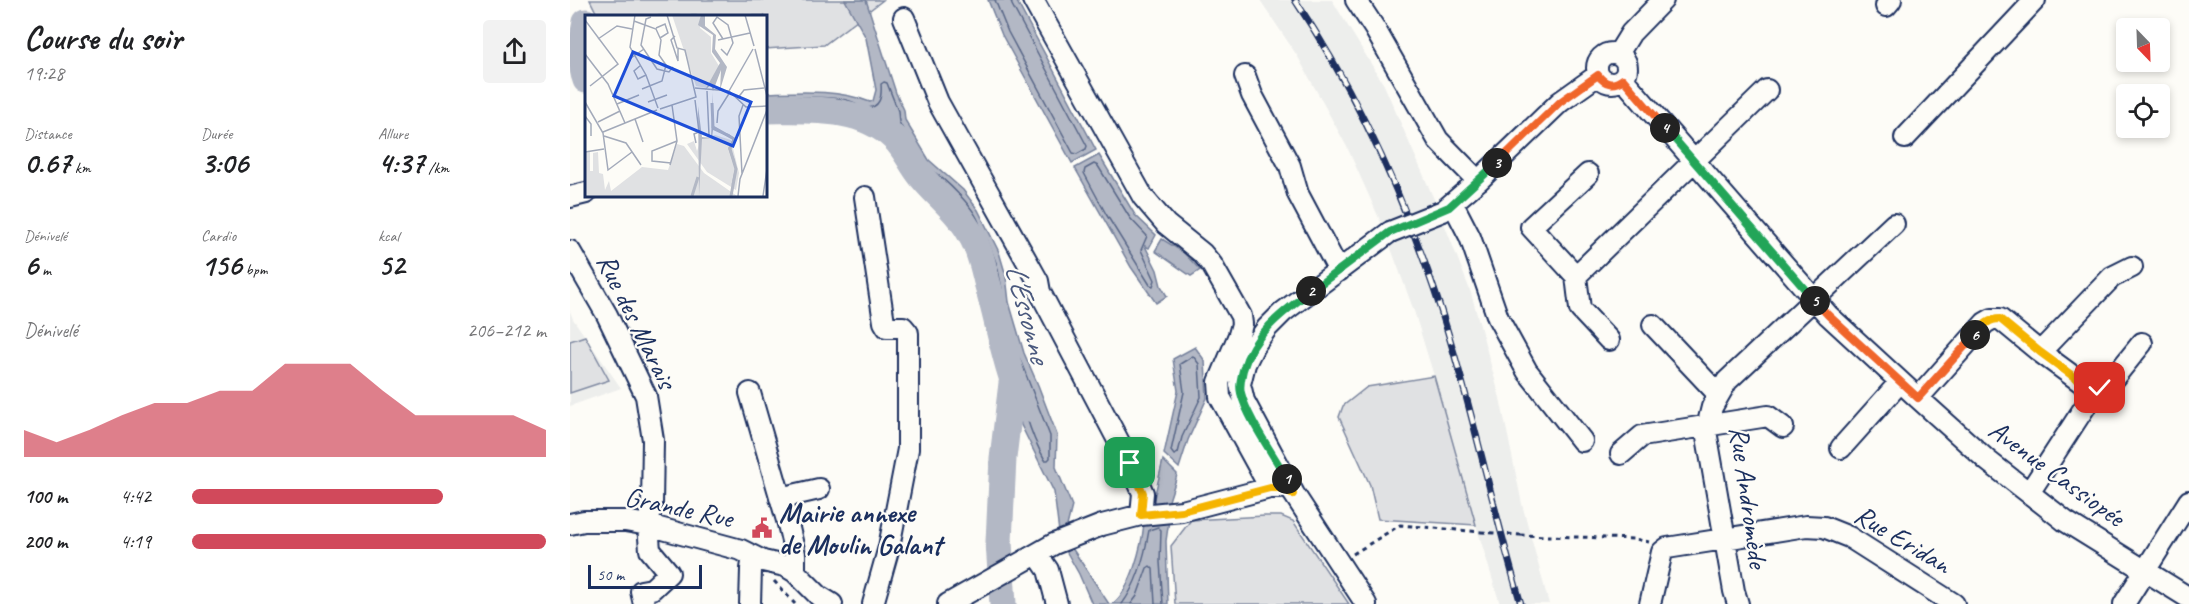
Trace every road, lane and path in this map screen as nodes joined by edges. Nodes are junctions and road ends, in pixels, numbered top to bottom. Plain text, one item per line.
1 (1033, 0) edge
2 (1356, 0) edge
3 (1664, 0) edge
4 (2035, 0) edge
5 (904, 18) dead end
6 (1618, 54) junction
7 (1598, 75) junction
8 (1245, 76) dead end
9 (1623, 79) junction
10 (1767, 90) dead end
11 (1905, 138) dead end
12 (1694, 161) junction
13 (1588, 174) dead end
14 (1478, 181) junction
15 (585, 193) edge
16 (570, 197) edge
17 (865, 197) dead end
18 (1448, 207) junction
19 (1894, 224) dead end
20 (570, 251) edge
21 (2132, 267) dead end
22 (1339, 271) junction
23 (1576, 276) junction
24 (1814, 300) junction
25 (1653, 325) dead end
26 (1609, 340) dead end
27 (2142, 343) dead end
28 (2040, 352) junction
29 (1900, 382) junction
30 (2090, 391) junction
31 (750, 393) dead end
32 (1718, 394) junction
33 (1918, 398) junction
34 (1707, 426) junction
35 (1783, 427) dead end
36 (1582, 441) dead end
37 (1841, 448) dead end
38 (1621, 454) dead end
39 (1270, 488) junction
40 (819, 489) dead end
41 (2029, 493) junction
42 (1293, 494) junction
43 (780, 498) junction
44 (2189, 501) edge
45 (1141, 515) junction
46 (570, 524) edge
47 (648, 525) junction
48 (1725, 538) junction
49 (1054, 545) junction
50 (1665, 549) junction
51 (752, 562) junction
52 (1338, 563) junction
53 (2145, 570) junction
54 (795, 572) junction
55 (970, 598) edge
56 (2189, 598) edge
57 (793, 603) edge
58 (645, 604) edge
59 (750, 604) edge
60 (832, 604) edge
61 (873, 604) edge
62 (948, 604) edge
63 (1057, 604) edge
64 (1366, 604) edge
65 (1650, 604) edge
66 (1738, 604) edge
67 (1954, 604) edge
68 (2124, 604) edge

1 - 39 street
2 - 14 street
3 - 6 street
4 - 11 street
5 - 45 street
6 - 7 street
6 - 9 street
7 - 9 street
7 - 14 street
8 - 22 street
9 - 12 street, Avenue Cassiopée
10 - 12 street
12 - 23 street
12 - 24 street, Avenue Cassiopée
13 - 23 street
14 - 18 street
15 - 16 street
17 - 61 street
18 - 22 street, bridge
18 - 36 street
19 - 24 street, Rue Andromède
20 - 47 street, Rue des Marais
21 - 28 street
22 - 42 street
23 - 26 street
24 - 29 street, Avenue Cassiopée
24 - 32 street, Rue Andromède
25 - 32 street
27 - 30 street
28 - 30 street
28 - 33 street
29 - 33 street, Avenue Cassiopée
29 - 37 street
30 - 41 street
31 - 43 street
32 - 34 street, Rue Andromède
33 - 41 street, Avenue Cassiopée
34 - 35 street
34 - 38 street
34 - 48 street, Rue Andromède
39 - 42 street
39 - 45 street
40 - 43 street
41 - 53 street, Avenue Cassiopée
42 - 52 street
43 - 54 street
44 - 53 street
45 - 49 street
46 - 47 street, Grande Rue
47 - 51 street, Grande Rue
47 - 58 street, Rue des Marais
48 - 50 street, Rue Eridan
48 - 66 street, Rue Andromède
48 - 67 street, Rue Eridan
49 - 55 street
49 - 63 street
50 - 52 path, bridge
50 - 65 street
51 - 54 street, Grande Rue
51 - 57 path
51 - 59 street
52 - 64 street
53 - 56 street, Avenue Cassiopée
53 - 68 street
54 - 60 street, Grande Rue
55 - 62 street

